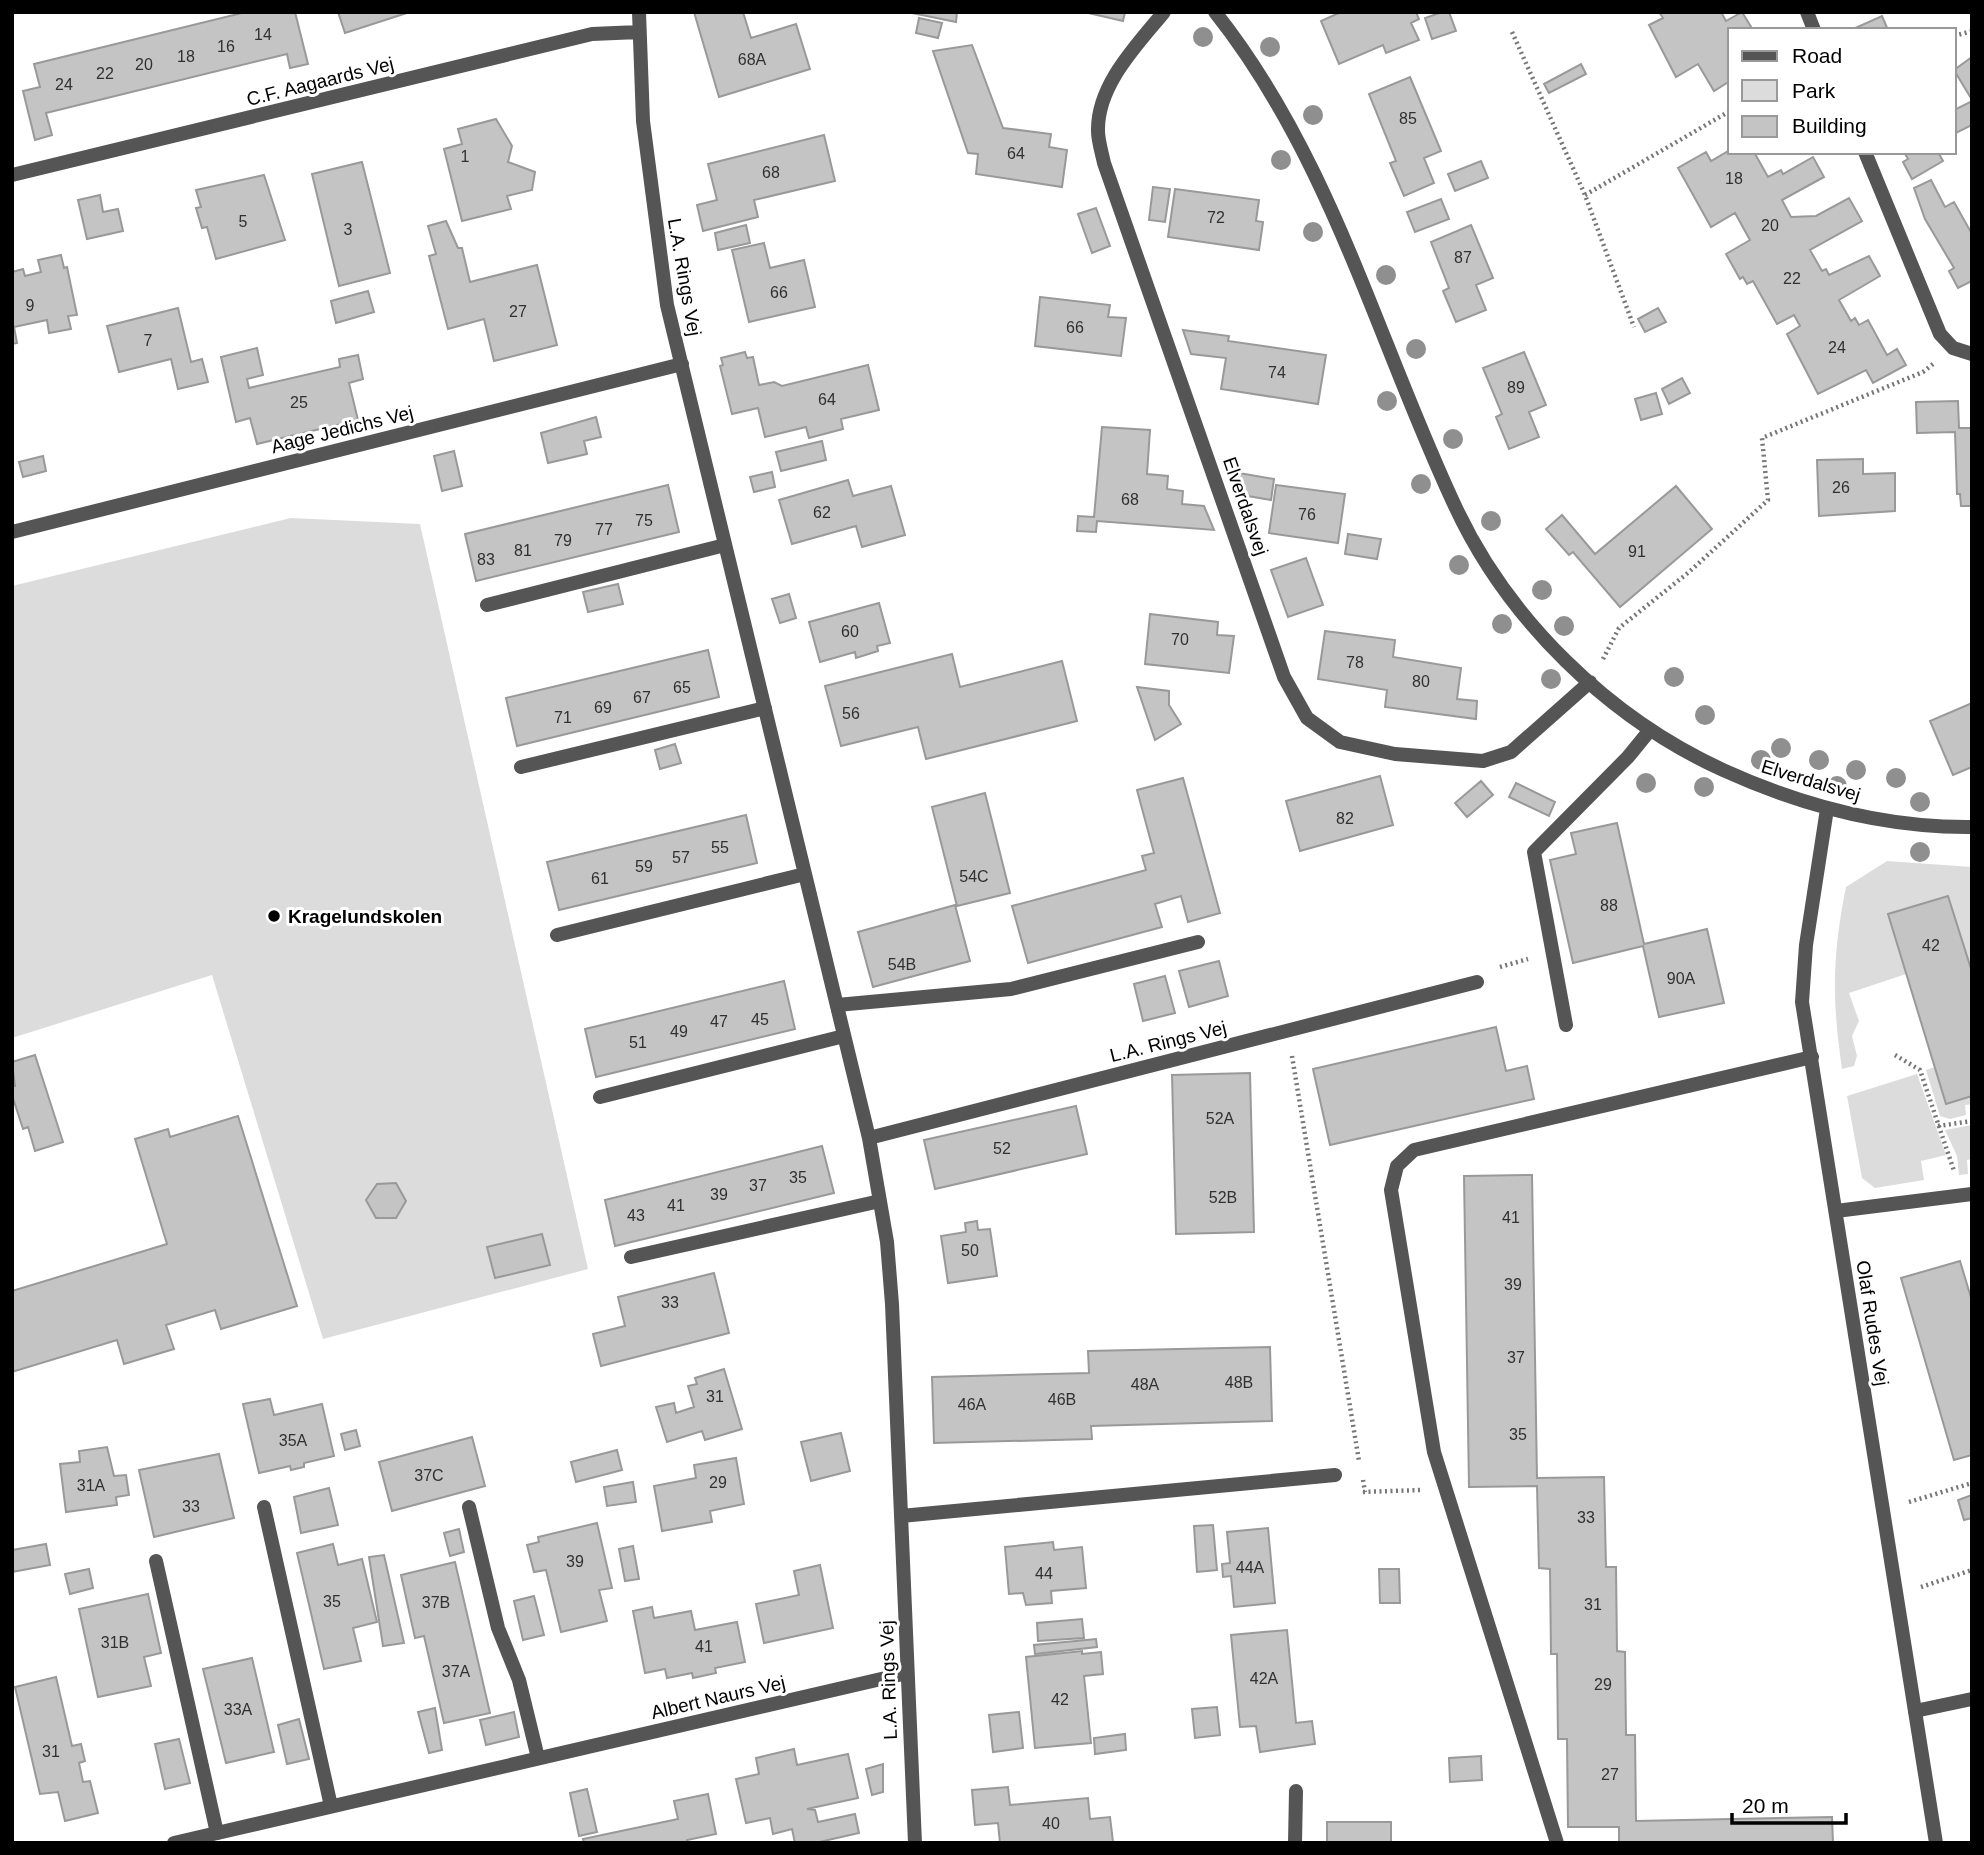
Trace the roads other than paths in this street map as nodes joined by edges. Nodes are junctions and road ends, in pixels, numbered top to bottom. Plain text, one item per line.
1 (639, 12) edge
2 (1164, 12) edge
3 (1215, 12) edge
4 (639, 33) junction
5 (1865, 154) edge
6 (12, 175) edge
7 (1972, 354) edge
8 (682, 364) junction
9 (12, 532) edge
10 (725, 545) junction
11 (487, 605) dead end
12 (1590, 682) junction
13 (765, 708) junction
14 (1650, 730) junction
15 (521, 767) dead end
16 (1827, 809) junction
17 (1972, 827) edge
18 (805, 874) junction
19 (557, 935) dead end
20 (1198, 943) dead end
21 (1477, 982) road end
22 (837, 1005) junction
23 (1566, 1025) dead end
24 (844, 1036) junction
25 (1812, 1057) junction
26 (600, 1097) dead end
27 (869, 1138) junction
28 (1965, 1195) edge
29 (880, 1201) junction
30 (1836, 1211) junction
31 (631, 1257) dead end
32 (1335, 1475) road end
33 (264, 1507) dead end
34 (469, 1507) dead end
35 (901, 1516) junction
36 (156, 1560) dead end
37 (907, 1673) junction
38 (1972, 1699) edge
39 (1915, 1711) junction
40 (538, 1758) junction
41 (1296, 1791) dead end
42 (331, 1806) junction
43 (217, 1833) junction
44 (174, 1843) edge
45 (915, 1843) edge
46 (1296, 1843) edge
47 (1557, 1843) edge
48 (1936, 1843) edge

1 - 4 street, L.A. Rings Vej
2 - 12 street, Elverdalsvej
3 - 12 street, Elverdalsvej
4 - 6 street, C.F. Aagaards Vej
4 - 8 street, L.A. Rings Vej
5 - 7 street
8 - 9 street, Aage Jedichs Vej
8 - 10 street, L.A. Rings Vej
10 - 11 street
10 - 13 street, L.A. Rings Vej
12 - 14 street, Elverdalsvej
13 - 15 street
13 - 18 street, L.A. Rings Vej
14 - 16 street, Elverdalsvej
14 - 23 street
16 - 17 street, Elverdalsvej
16 - 25 street, Olaf Rudes Vej
18 - 19 street
18 - 22 street, L.A. Rings Vej
20 - 22 street
21 - 27 street, L.A. Rings Vej
22 - 24 street, L.A. Rings Vej
24 - 26 street
24 - 27 street, L.A. Rings Vej
25 - 30 street, Olaf Rudes Vej
25 - 47 street
27 - 29 street, L.A. Rings Vej
28 - 30 street
29 - 31 street
29 - 35 street, L.A. Rings Vej
30 - 39 street, Olaf Rudes Vej
32 - 35 street
33 - 42 street
34 - 40 street
35 - 37 street, L.A. Rings Vej
36 - 43 street
37 - 40 street, Albert Naurs Vej
37 - 45 street, L.A. Rings Vej
38 - 39 street
39 - 48 street, Olaf Rudes Vej
40 - 42 street, Albert Naurs Vej
41 - 46 street
42 - 43 street, Albert Naurs Vej
43 - 44 street, Albert Naurs Vej

